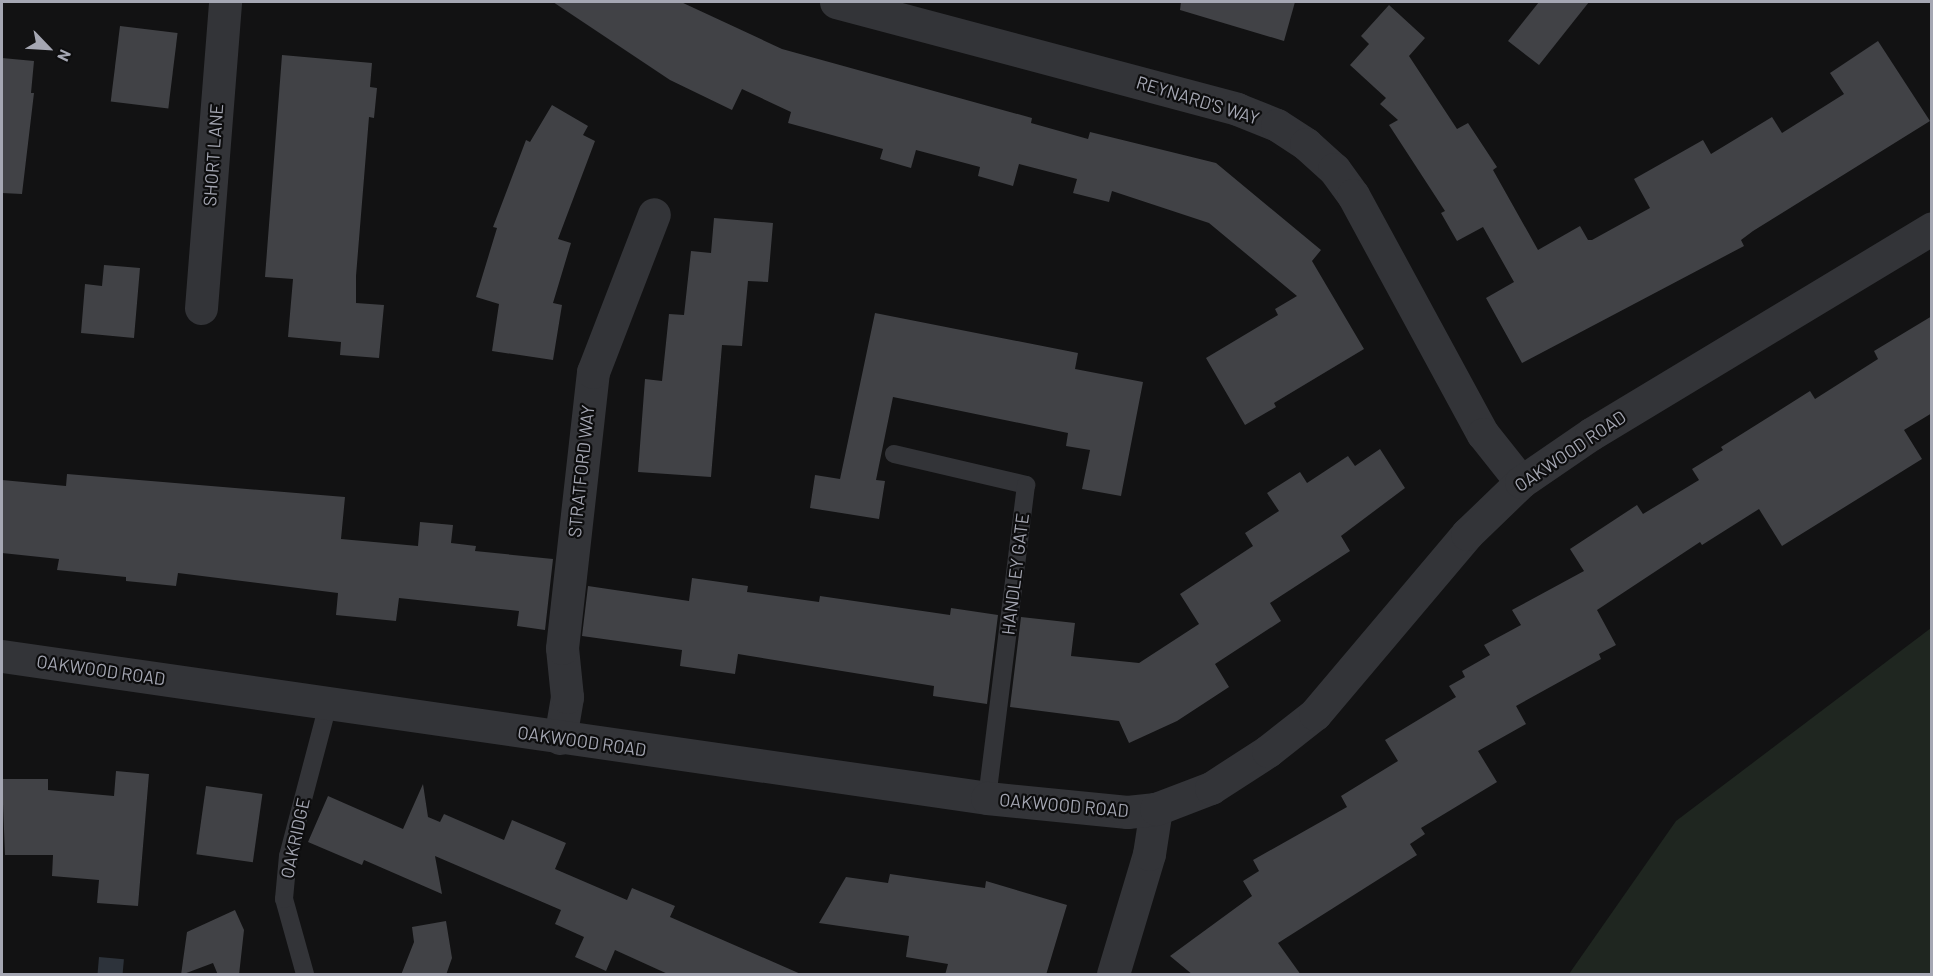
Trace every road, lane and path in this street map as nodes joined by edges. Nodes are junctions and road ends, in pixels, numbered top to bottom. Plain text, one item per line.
1 (225, 2) edge
2 (836, 2) edge
3 (654, 214) dead end
4 (1932, 228) edge
5 (201, 308) dead end
6 (894, 454) dead end
7 (1521, 482) junction
8 (2, 656) edge
9 (329, 701) junction
10 (560, 738) junction
11 (987, 798) junction
12 (1156, 809) junction
13 (305, 975) edge
14 (1113, 975) edge

1 - 5 street, SHORT LANE
2 - 7 street, REYNARD'S WAY
3 - 10 street, STRATFORD WAY
4 - 7 street, OAKWOOD ROAD
6 - 11 lane, HANDLEY GATE
7 - 12 street, OAKWOOD ROAD
8 - 9 street, OAKWOOD ROAD
9 - 10 street, OAKWOOD ROAD
9 - 13 lane, OAKRIDGE
10 - 11 street, OAKWOOD ROAD
11 - 12 street, OAKWOOD ROAD
12 - 14 street

